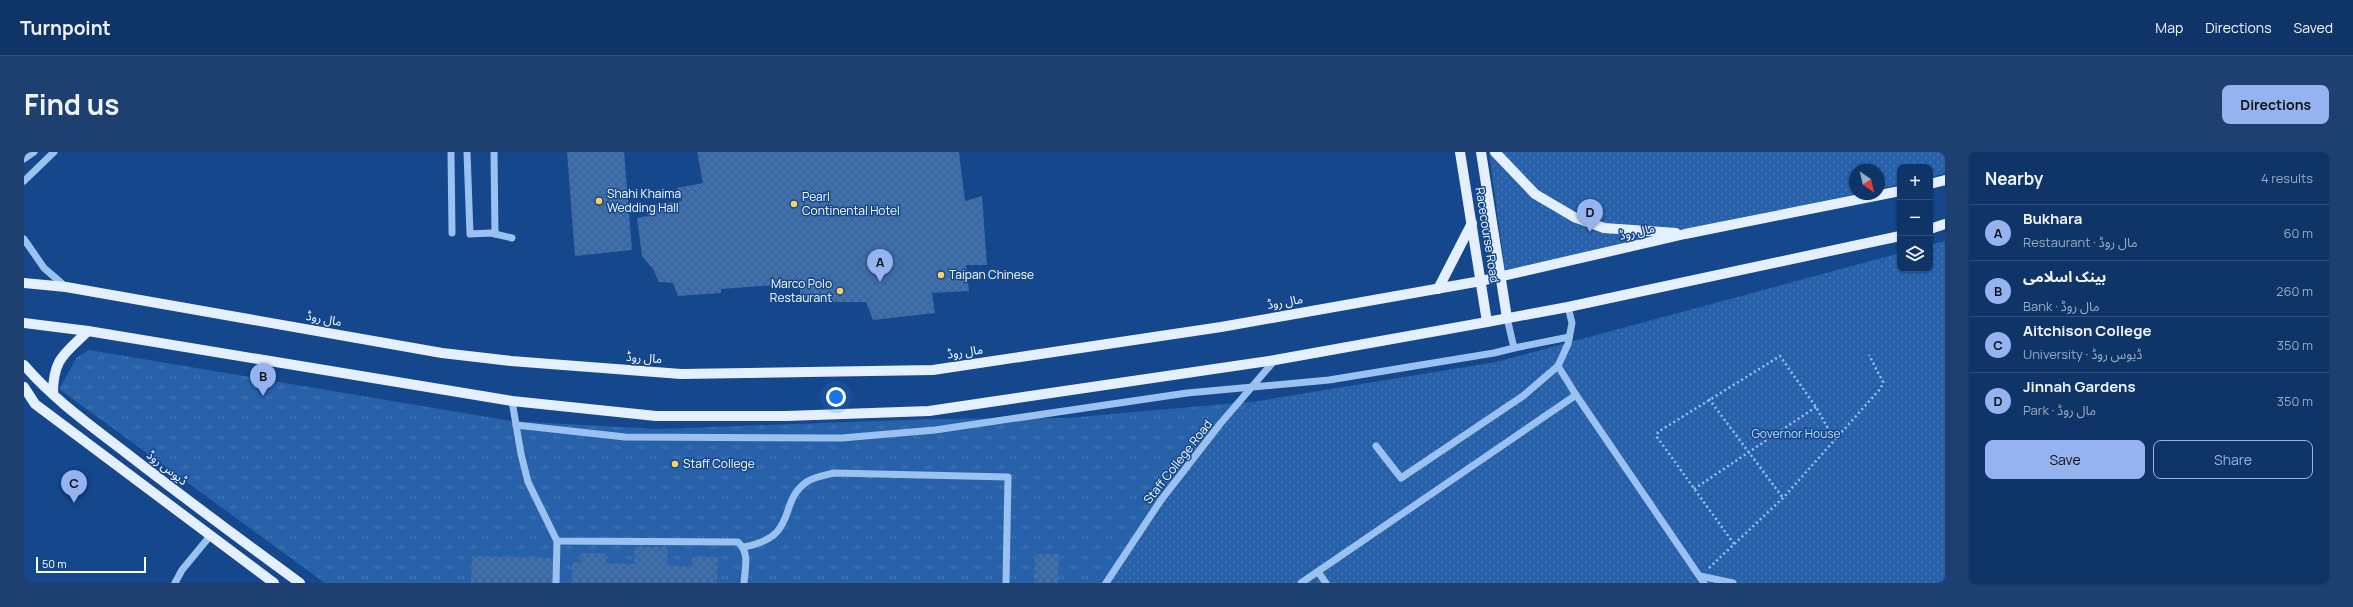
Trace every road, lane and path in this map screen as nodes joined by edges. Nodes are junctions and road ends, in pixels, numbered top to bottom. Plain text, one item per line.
1 (34, 152) edge
2 (54, 152) edge
3 (451, 152) edge
4 (467, 152) edge
5 (494, 152) edge
6 (1460, 152) edge
7 (1481, 152) edge
8 (1495, 152) edge
9 (24, 159) edge
10 (1945, 180) edge
11 (24, 181) edge
12 (1933, 183) edge
13 (1897, 192) edge
14 (1472, 223) junction
15 (1945, 224) edge
16 (1933, 228) edge
17 (452, 233) dead end
18 (496, 234) junction
19 (1685, 234) junction
20 (1897, 237) edge
21 (512, 238) dead end
22 (24, 239) edge
23 (1500, 276) junction
24 (1481, 281) junction
25 (24, 283) edge
26 (66, 287) junction
27 (1438, 289) junction
28 (1568, 307) junction
29 (1507, 318) junction
30 (1487, 322) junction
31 (24, 323) edge
32 (88, 331) junction
33 (1569, 337) junction
34 (1514, 348) junction
35 (1869, 355) dead end
36 (1275, 360) junction
37 (24, 366) edge
38 (1558, 366) junction
39 (24, 388) edge
40 (1250, 389) junction
41 (53, 394) junction
42 (1576, 395) junction
43 (1709, 399) junction
44 (24, 400) edge
45 (512, 401) junction
46 (35, 404) junction
47 (1816, 407) junction
48 (516, 425) junction
49 (1834, 439) junction
50 (1376, 446) dead end
51 (1750, 453) junction
52 (1694, 489) junction
53 (1783, 498) junction
54 (210, 536) junction
55 (557, 541) junction
56 (1734, 544) junction
57 (744, 547) junction
58 (1318, 572) junction
59 (1700, 576) junction
60 (175, 583) edge
61 (274, 583) edge
62 (300, 583) edge
63 (556, 583) edge
64 (744, 583) edge
65 (1006, 583) edge
66 (1106, 583) edge
67 (1301, 583) edge
68 (1326, 583) edge
69 (1704, 583) edge
70 (1733, 583) edge

1 - 9 street
2 - 11 street
3 - 17 street
4 - 18 street
5 - 18 street
6 - 14 main road, Racecourse Road
7 - 23 main road, Racecourse Road
8 - 19 main road
10 - 12 main road
13 - 19 main road, مال روڈ
14 - 24 main road, Racecourse Road
14 - 27 main road
15 - 16 main road
18 - 21 street
19 - 23 main road, مال روڈ
20 - 28 main road
22 - 26 street
23 - 24 main road, مال روڈ
23 - 29 main road, Racecourse Road
24 - 27 main road, مال روڈ
24 - 30 main road, Racecourse Road
25 - 26 main road, مال روڈ
26 - 27 main road, مال روڈ
28 - 29 main road
28 - 33 street
29 - 30 main road
29 - 34 street
30 - 36 main road
31 - 32 main road
32 - 41 main road
32 - 45 main road
33 - 34 street
33 - 38 street
34 - 40 street
35 - 49 path
36 - 40 street, Staff College Road
36 - 45 main road
37 - 41 main road, ڈیوس روڈ
38 - 42 street
38 - 50 street
39 - 46 main road
40 - 48 street
40 - 66 street, Staff College Road
41 - 62 main road, ڈیوس روڈ
42 - 58 street
42 - 59 street
43 - 47 path
43 - 51 path
43 - 52 path
44 - 46 main road
45 - 48 street
46 - 54 main road
47 - 49 path
47 - 51 path
48 - 55 street
49 - 53 path
51 - 52 path
51 - 53 path
52 - 56 path
53 - 56 path
54 - 60 street
54 - 61 main road
55 - 57 street
55 - 63 street
56 - 59 path
57 - 64 street
57 - 65 street
58 - 67 street
58 - 68 street
59 - 69 street
59 - 70 street

